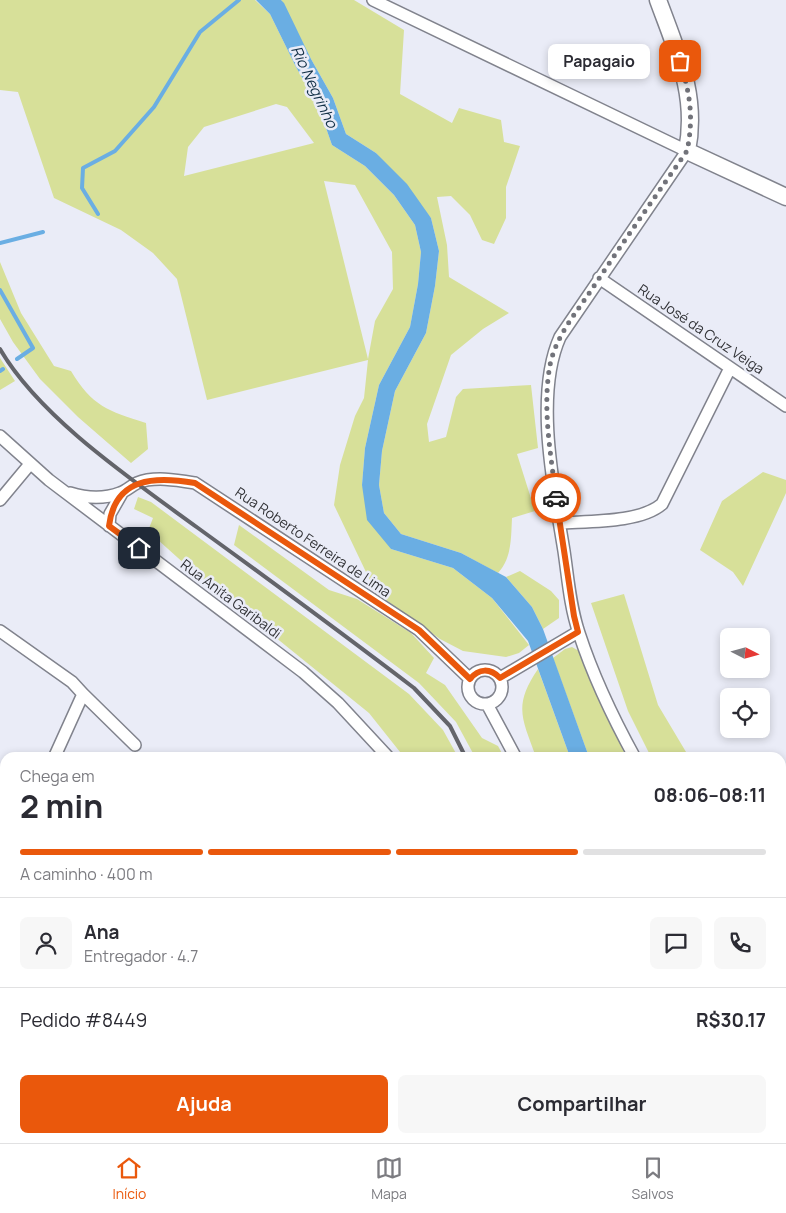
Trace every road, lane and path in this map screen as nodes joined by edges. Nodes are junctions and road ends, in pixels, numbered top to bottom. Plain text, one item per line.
1 (373, 0) edge
2 (658, 0) edge
3 (687, 151) junction
4 (786, 197) edge
5 (599, 278) junction
6 (730, 368) junction
7 (786, 406) edge
8 (0, 436) edge
9 (30, 464) junction
10 (64, 491) junction
11 (122, 493) junction
12 (0, 500) edge
13 (560, 524) junction
14 (109, 526) junction
15 (0, 630) edge
16 (578, 632) junction
17 (500, 678) junction
18 (470, 679) junction
19 (83, 694) junction
20 (487, 704) junction
21 (135, 746) dead end
22 (57, 752) edge
23 (383, 752) edge
24 (513, 752) edge
25 (632, 752) edge

1 - 3 street
2 - 3 street
3 - 4 street
3 - 5 street
5 - 6 street, Rua José da Cruz Veiga
5 - 13 street
6 - 7 street, Rua José da Cruz Veiga
6 - 13 street
8 - 9 street, Rua Anita Garibaldi
9 - 10 street, Rua Anita Garibaldi
9 - 12 street
10 - 11 street, Rua Roberto Ferreira de Lima
10 - 14 street, Rua Anita Garibaldi
11 - 14 street
11 - 18 street, Rua Roberto Ferreira de Lima
13 - 16 street
14 - 23 street, Rua Anita Garibaldi
15 - 19 street
16 - 17 street
16 - 25 street
17 - 18 street
17 - 20 street
18 - 20 street
19 - 21 street
19 - 22 street
20 - 24 street

